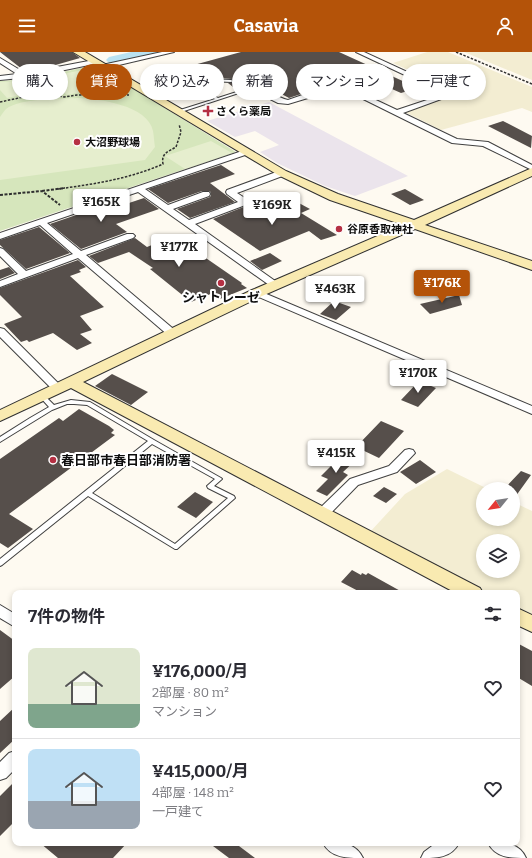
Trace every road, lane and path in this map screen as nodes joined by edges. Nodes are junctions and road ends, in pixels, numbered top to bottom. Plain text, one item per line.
1 (78, 52) edge
2 (171, 52) edge
3 (359, 52) edge
4 (456, 52) edge
5 (0, 60) edge
6 (98, 64) joint
7 (12, 68) edge
8 (12, 77) edge
9 (0, 78) edge
10 (224, 81) edge
11 (231, 81) dead end
12 (532, 84) edge
13 (76, 95) edge
14 (156, 100) edge
15 (216, 100) edge
16 (279, 100) edge
17 (0, 102) edge
18 (396, 113) junction
19 (178, 117) junction
20 (245, 152) junction
21 (532, 168) edge
22 (532, 172) edge
23 (282, 173) junction
24 (138, 188) junction
25 (42, 191) junction
26 (206, 194) dead end
27 (0, 196) edge
28 (167, 208) junction
29 (55, 209) dead end
30 (41, 222) junction
31 (188, 224) junction
32 (414, 225) junction
33 (0, 236) edge
34 (130, 236) dead end
35 (0, 251) edge
36 (80, 255) junction
37 (532, 266) edge
38 (25, 275) junction
39 (0, 284) edge
40 (275, 285) junction
41 (257, 293) junction
42 (0, 331) edge
43 (173, 334) junction
44 (65, 385) junction
45 (42, 396) junction
46 (53, 408) junction
47 (532, 410) edge
48 (0, 416) edge
49 (0, 440) edge
50 (152, 441) junction
51 (409, 453) dead end
52 (88, 493) junction
53 (322, 514) junction
54 (0, 563) edge
55 (467, 590) edge
56 (1, 612) edge
57 (520, 618) edge
58 (12, 619) edge
59 (532, 624) edge
60 (12, 761) edge
61 (0, 773) edge
62 (336, 846) edge
63 (446, 846) edge
64 (501, 846) edge
65 (354, 858) edge
66 (430, 858) edge
67 (517, 858) edge

1 - 6 street
2 - 6 street
3 - 18 street
4 - 12 path
5 - 7 street
8 - 9 street
10 - 11 lane
13 - 17 path
14 - 19 street
15 - 19 lane
16 - 18 street
18 - 21 street
19 - 20 street
19 - 25 path
20 - 23 street
20 - 24 street
22 - 32 street
23 - 31 street
23 - 32 street
24 - 28 street
24 - 30 street
25 - 27 path
25 - 29 path
26 - 28 street
28 - 31 street
30 - 33 street
30 - 36 street
31 - 40 street
32 - 37 street
32 - 40 street
34 - 36 street
35 - 38 street
36 - 38 street
36 - 43 street
38 - 39 street
40 - 41 street
41 - 43 street
41 - 47 street
42 - 44 street
43 - 44 street
44 - 45 street
44 - 53 street
45 - 46 lane
45 - 48 street
46 - 49 lane
46 - 50 lane
50 - 52 lane
50 - 52 lane
51 - 53 street
52 - 54 lane
53 - 55 street
56 - 58 street
57 - 59 street
60 - 61 street
62 - 65 street
63 - 66 street
64 - 67 street

